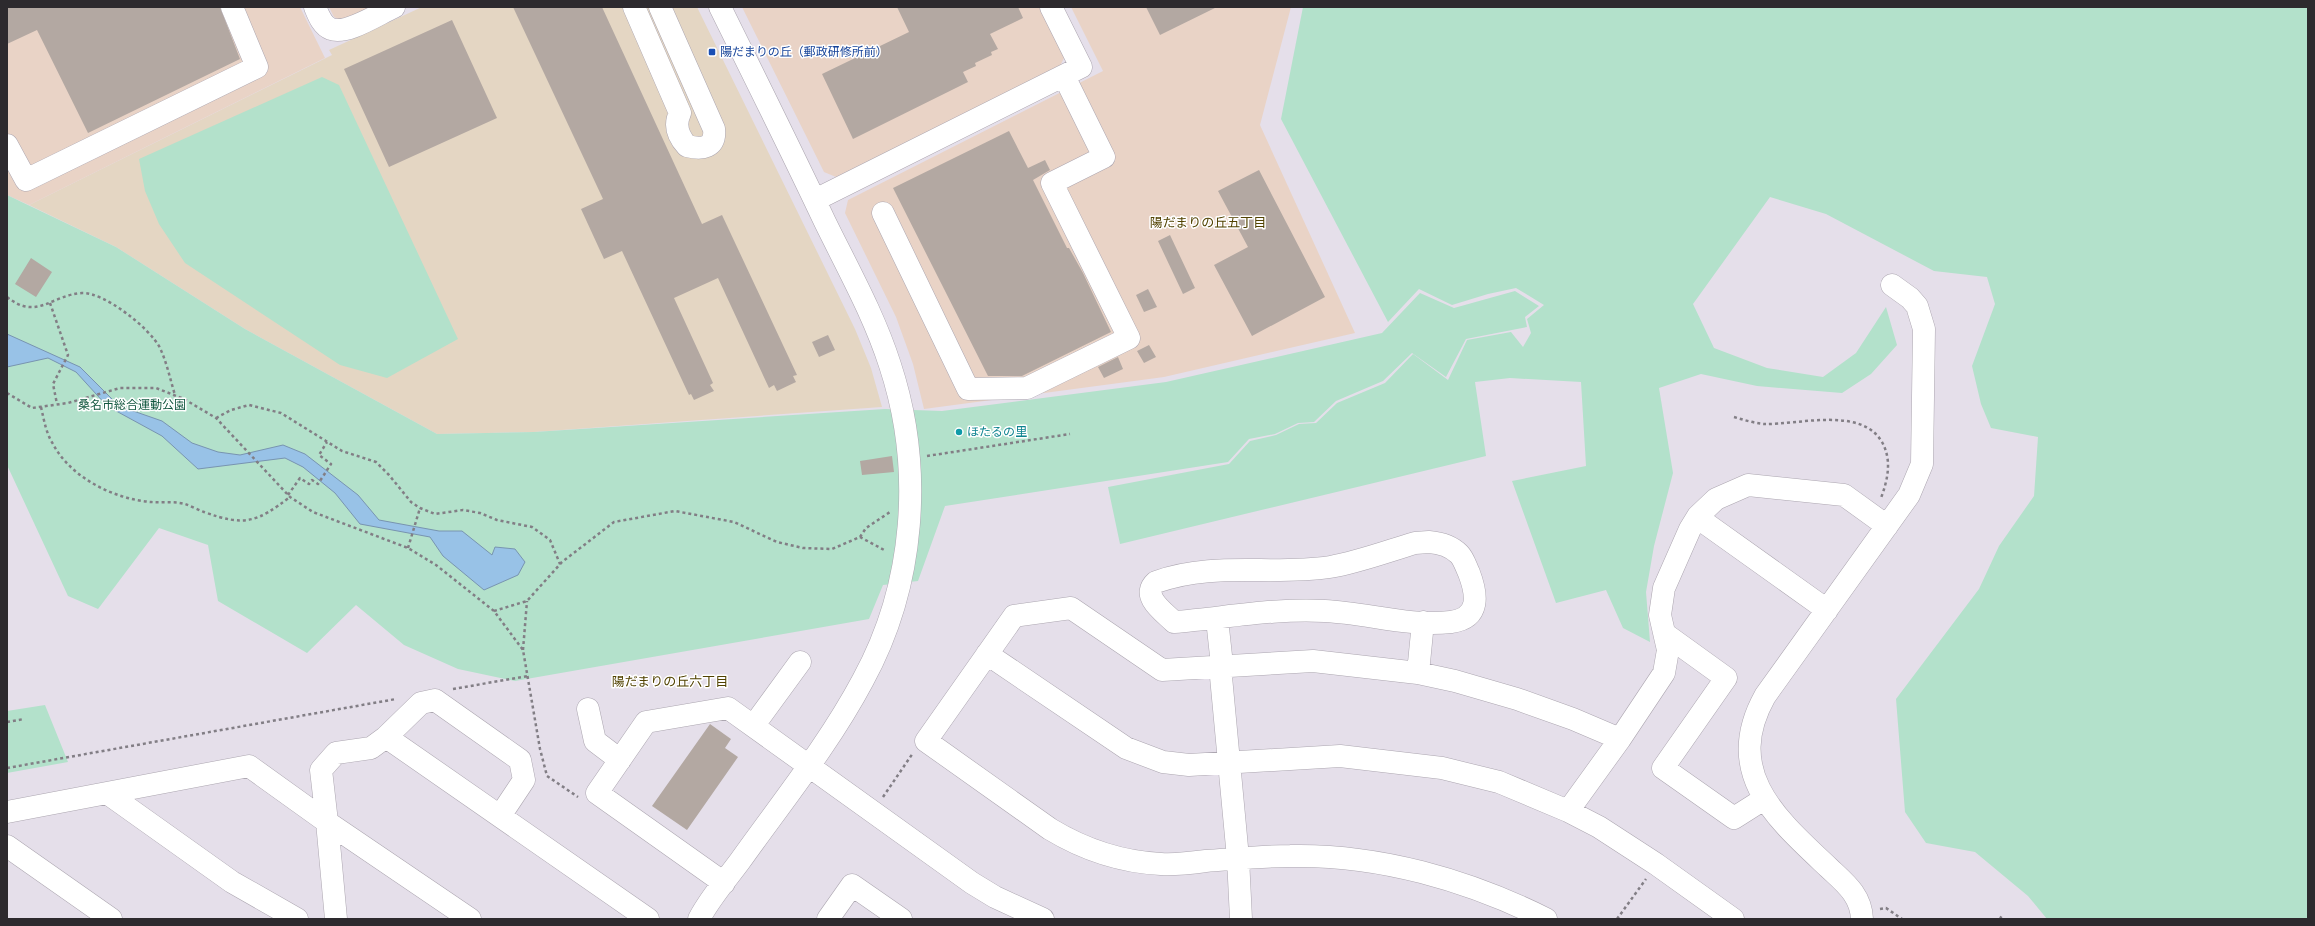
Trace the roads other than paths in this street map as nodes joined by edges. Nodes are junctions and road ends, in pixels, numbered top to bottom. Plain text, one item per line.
1 (232, 7) edge
2 (315, 7) edge
3 (634, 7) edge
4 (660, 7) edge
5 (720, 7) edge
6 (1050, 7) edge
7 (386, 9) edge
8 (1064, 76) junction
9 (7, 145) edge
10 (815, 200) junction
11 (882, 213) dead end
12 (1892, 285) dead end
13 (1698, 518) junction
14 (1881, 521) junction
15 (1827, 610) junction
16 (1217, 619) junction
17 (1423, 622) junction
18 (1665, 634) junction
19 (987, 654) junction
20 (800, 662) dead end
21 (1221, 666) junction
22 (1418, 673) junction
23 (588, 709) dead end
24 (754, 725) junction
25 (386, 737) junction
26 (1620, 739) junction
27 (620, 760) junction
28 (1229, 762) junction
29 (808, 765) junction
30 (107, 793) junction
31 (1764, 799) junction
32 (1568, 811) junction
33 (7, 812) edge
34 (500, 816) junction
35 (327, 822) junction
36 (7, 846) edge
37 (1238, 858) junction
38 (724, 882) junction
39 (635, 915) edge
40 (1862, 916) edge
41 (111, 919) edge
42 (297, 919) edge
43 (336, 919) edge
44 (470, 919) edge
45 (699, 919) edge
46 (828, 919) edge
47 (901, 919) edge
48 (1043, 919) edge
49 (1241, 919) edge
50 (1546, 919) edge
51 (1733, 919) edge

1 - 9 street
2 - 7 street
3 - 4 street
5 - 10 street
6 - 8 street
8 - 10 street
8 - 11 street
10 - 29 street
12 - 14 street
13 - 14 street
13 - 15 street
13 - 18 street
14 - 15 street
15 - 31 street
16 - 17 street
16 - 17 street
16 - 21 street
17 - 22 street
18 - 26 street
18 - 31 street
19 - 21 street
19 - 28 street
19 - 37 street
20 - 24 street
21 - 22 street
21 - 28 street
22 - 26 street
23 - 27 street
24 - 27 street
24 - 29 street
25 - 34 street
25 - 34 street
25 - 35 street
26 - 32 street
27 - 38 street
28 - 32 street
28 - 37 street
29 - 38 street
29 - 48 street
30 - 33 street
30 - 35 street
30 - 42 street
31 - 40 street
32 - 51 street
34 - 39 street
35 - 43 street
35 - 44 street
36 - 41 street
37 - 49 street
37 - 50 street
38 - 45 street
46 - 47 street

